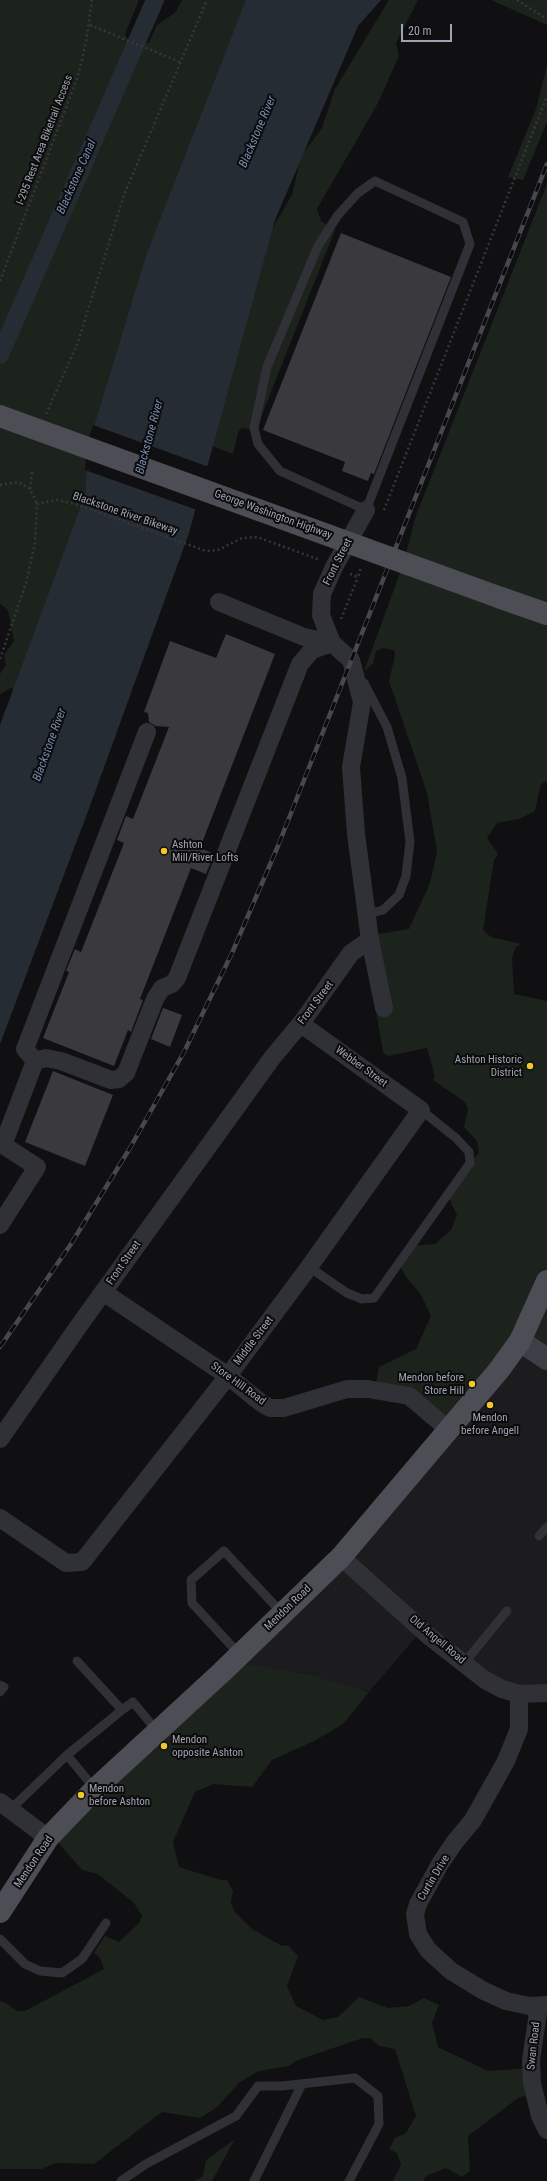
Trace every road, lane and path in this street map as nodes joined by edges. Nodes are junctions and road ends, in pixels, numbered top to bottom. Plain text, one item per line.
1 (92, 0) edge
2 (207, 0) edge
3 (517, 0) edge
4 (547, 19) edge
5 (90, 25) junction
6 (180, 62) junction
7 (0, 281) edge
8 (0, 416) edge
9 (44, 418) dead end
10 (32, 472) dead end
11 (0, 485) edge
12 (30, 489) junction
13 (37, 504) junction
14 (366, 510) junction
15 (199, 549) dead end
16 (358, 577) dead end
17 (219, 602) dead end
18 (547, 614) edge
19 (332, 643) junction
20 (0, 659) edge
21 (351, 660) junction
22 (147, 732) dead end
23 (365, 915) junction
24 (370, 940) junction
25 (384, 1008) dead end
26 (301, 1024) junction
27 (35, 1061) junction
28 (421, 1110) junction
29 (0, 1225) edge
30 (309, 1267) junction
31 (547, 1281) edge
32 (103, 1292) junction
33 (520, 1341) junction
34 (547, 1359) edge
35 (228, 1376) junction
36 (449, 1430) junction
37 (0, 1439) edge
38 (0, 1518) edge
39 (547, 1527) edge
40 (539, 1536) dead end
41 (341, 1557) junction
42 (507, 1611) dead end
43 (282, 1613) junction
44 (240, 1654) junction
45 (77, 1661) dead end
46 (464, 1663) junction
47 (0, 1685) edge
48 (0, 1692) edge
49 (547, 1693) edge
50 (518, 1694) junction
51 (122, 1710) junction
52 (158, 1732) junction
53 (67, 1755) junction
54 (95, 1789) junction
55 (5, 1806) edge
56 (48, 1838) junction
57 (0, 1912) edge
58 (106, 1923) dead end
59 (0, 1940) edge
60 (543, 2006) edge
61 (302, 2084) junction
62 (547, 2130) edge
63 (121, 2181) edge
64 (254, 2181) edge
65 (349, 2181) edge

1 - 5 path, I-295 Rest Area Biketrail Access
2 - 6 path
3 - 4 path
5 - 6 path
5 - 7 path, I-295 Rest Area Biketrail Access
6 - 9 path
8 - 18 main road, George Washington Highway, bridge
10 - 12 path
11 - 12 path
12 - 13 path
13 - 15 path, Blackstone River Bikeway
13 - 20 path
14 - 14 lane
14 - 19 street, Front Street
16 - 19 path
17 - 19 street
19 - 21 street, Front Street
19 - 27 street
21 - 23 street
21 - 23 lane
22 - 27 street
23 - 24 street
24 - 25 street
24 - 26 street, Front Street
26 - 28 street, Webber Street
26 - 32 street, Front Street
27 - 29 street
28 - 30 street, Middle Street
28 - 30 lane
30 - 35 street, Middle Street
31 - 33 main road, Mendon Road
32 - 35 street, Store Hill Road
32 - 37 street, Front Street
33 - 34 main road
33 - 36 main road, Mendon Road
35 - 36 street, Store Hill Road
35 - 38 street, Middle Street
36 - 41 main road, Mendon Road
39 - 40 lane
41 - 43 main road, Mendon Road
41 - 46 street, Old Angell Road
42 - 46 lane
43 - 44 main road, Mendon Road
43 - 44 lane
44 - 52 main road, Mendon Road
45 - 51 lane
46 - 50 street, Old Angell Road
47 - 48 lane
49 - 50 street, Old Angell Road
50 - 60 street, Curtin Drive
51 - 52 lane
51 - 53 lane
52 - 54 main road, Mendon Road
53 - 54 lane
53 - 55 lane
54 - 56 main road, Mendon Road
55 - 56 street
56 - 57 main road, Mendon Road
58 - 59 lane
60 - 62 street, Swan Road
61 - 63 lane
61 - 64 lane
61 - 65 lane

